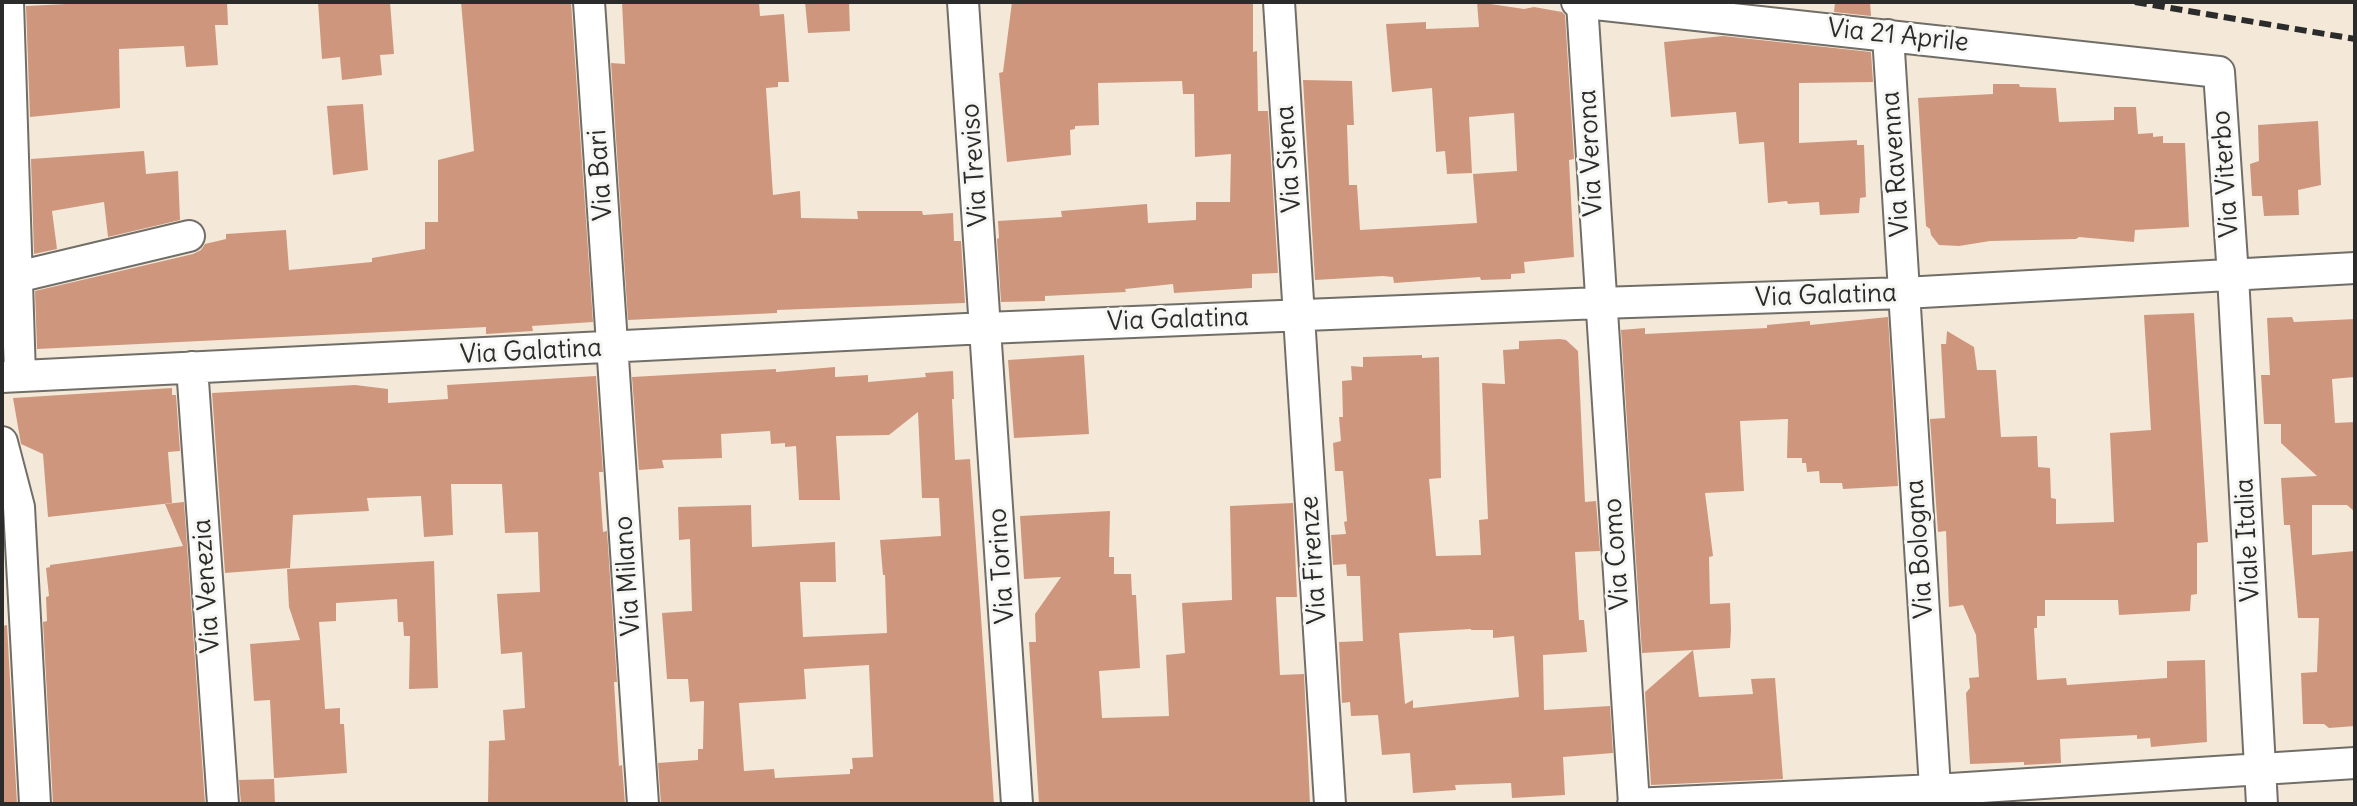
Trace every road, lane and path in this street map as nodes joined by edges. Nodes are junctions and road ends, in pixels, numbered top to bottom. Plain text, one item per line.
1 (8, 2) edge
2 (589, 2) edge
3 (963, 2) edge
4 (1279, 2) edge
5 (1579, 2) edge
6 (1888, 35) junction
7 (2219, 72) joint
8 (9, 234) edge
9 (189, 236) dead end
10 (2355, 268) edge
11 (2233, 276) junction
12 (17, 277) junction
13 (1904, 293) junction
14 (1600, 303) junction
15 (1298, 315) junction
16 (986, 328) junction
17 (613, 348) junction
18 (192, 367) junction
19 (11, 376) edge
20 (2, 442) edge
21 (2355, 763) edge
22 (2260, 767) junction
23 (1936, 797) edge
24 (35, 804) edge
25 (223, 804) edge
26 (643, 804) edge
27 (1017, 804) edge
28 (1330, 804) edge
29 (1634, 804) edge
30 (2262, 804) edge

1 - 8 street
2 - 17 street, Via Bari
3 - 16 street, Via Treviso
4 - 15 street, Via Siena
5 - 6 street, Via 21 Aprile
5 - 14 street, Via Verona
6 - 7 street, Via 21 Aprile
6 - 13 street, Via Ravenna
7 - 11 street, Via Viterbo
8 - 12 street
9 - 12 street
10 - 11 street, Via Galatina
11 - 13 street, Via Galatina
11 - 22 street, Viale Italia
12 - 19 street
13 - 14 street, Via Galatina
13 - 23 street, Via Bologna
14 - 15 street, Via Galatina
14 - 29 street, Via Como
15 - 16 street, Via Galatina
15 - 28 street, Via Firenze
16 - 17 street, Via Galatina
16 - 27 street, Via Torino
17 - 18 street, Via Galatina
17 - 26 street, Via Milano
18 - 19 street, Via Galatina
18 - 25 street, Via Venezia
20 - 24 street
21 - 22 street
22 - 23 street
22 - 30 street, Viale Italia
23 - 29 street

